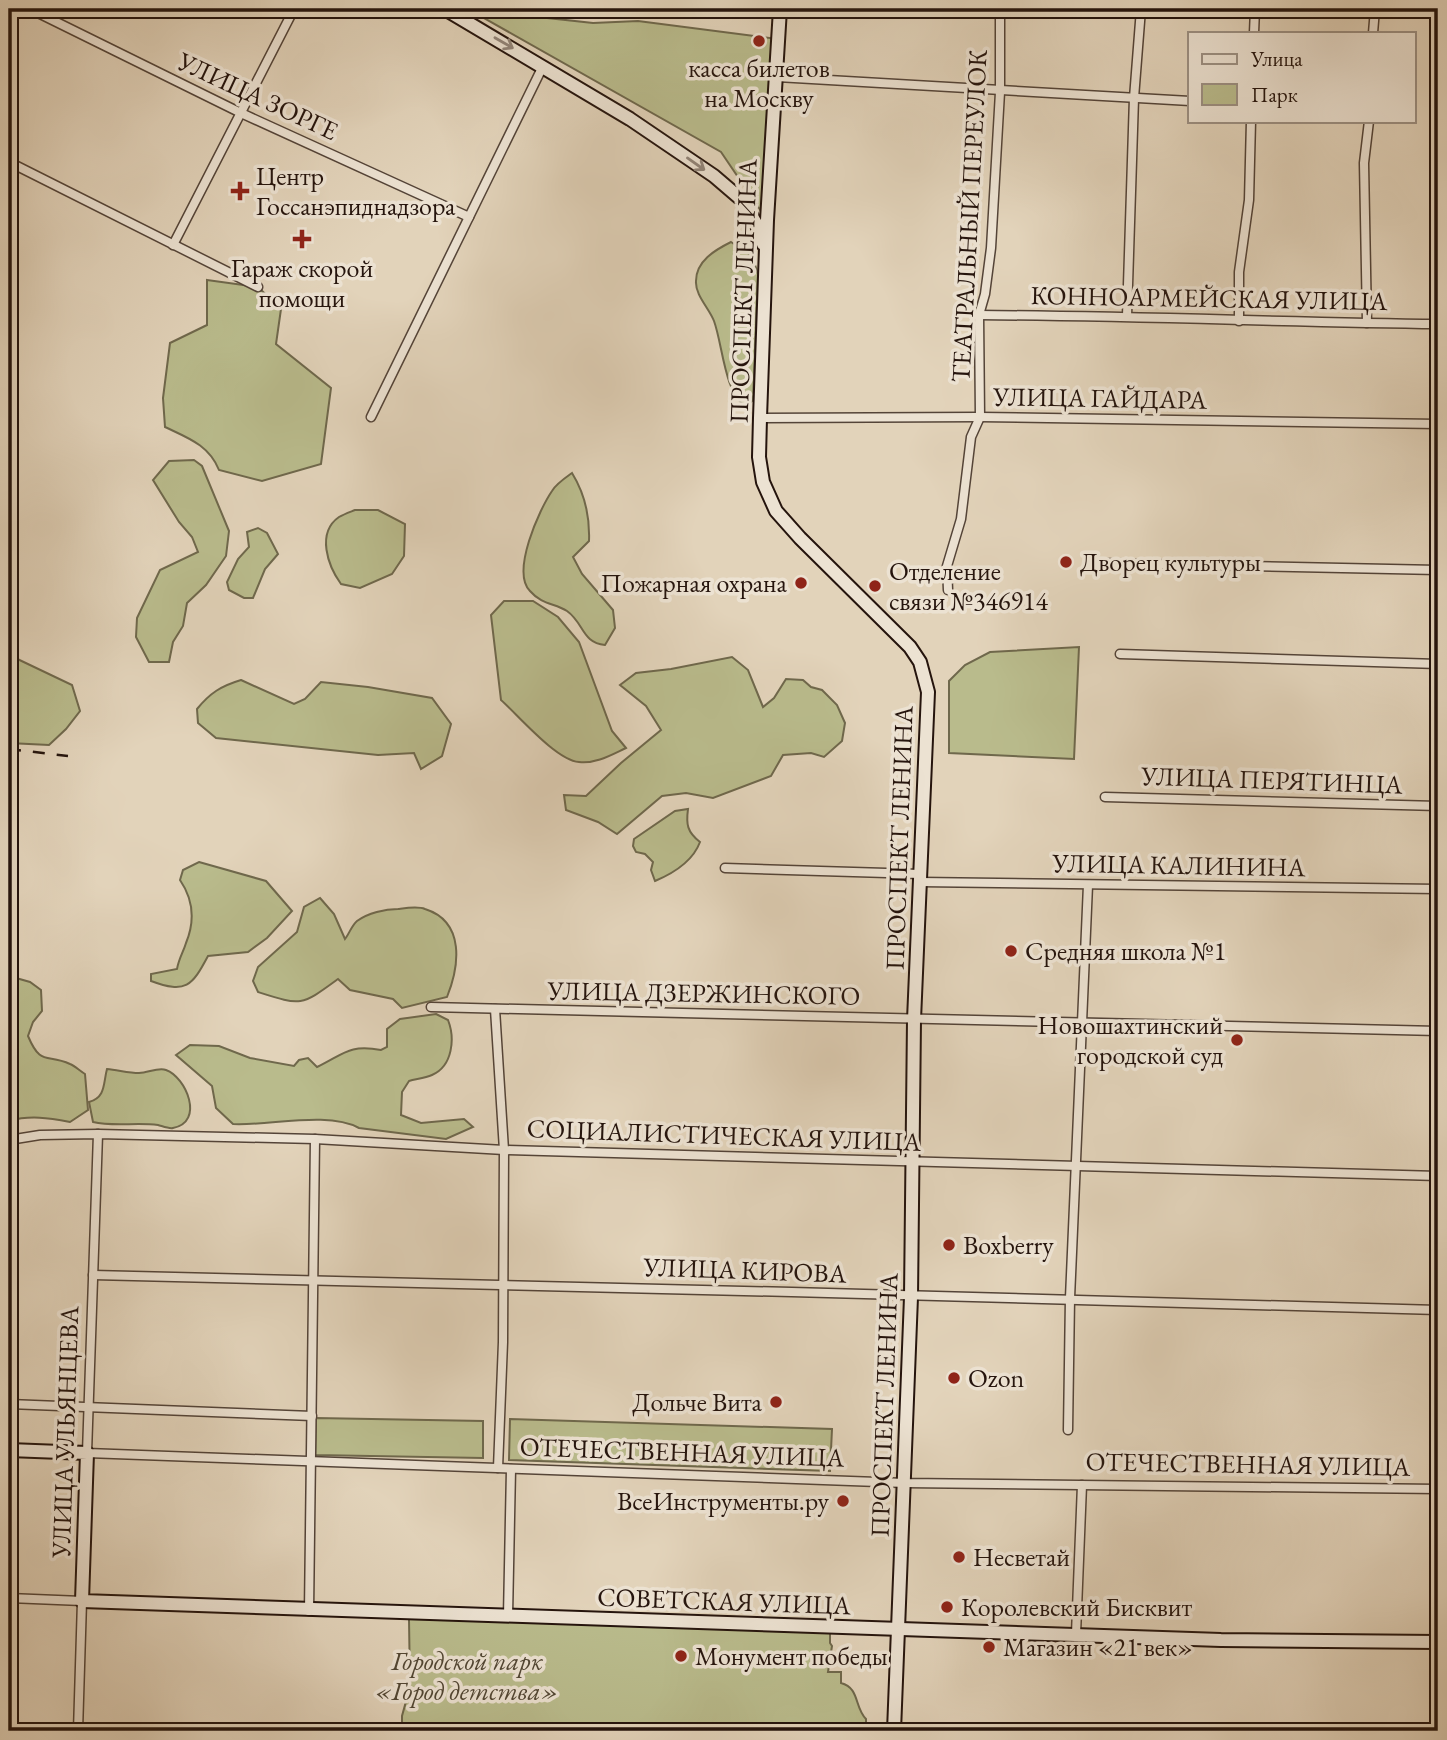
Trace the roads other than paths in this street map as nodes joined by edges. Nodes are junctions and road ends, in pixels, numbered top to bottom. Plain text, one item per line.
1 (30, 9) edge
2 (294, 9) edge
3 (445, 9) edge
4 (780, 9) edge
5 (1000, 9) edge
6 (1141, 9) edge
7 (1255, 9) edge
8 (1375, 9) edge
9 (1254, 32) edge
10 (1373, 32) edge
11 (543, 66) junction
12 (777, 77) junction
13 (1000, 92) junction
14 (1134, 98) junction
15 (1188, 101) edge
16 (241, 113) junction
17 (1251, 122) edge
18 (1369, 122) edge
19 (9, 162) edge
20 (469, 217) junction
21 (173, 246) junction
22 (766, 254) junction
23 (258, 287) dead end
24 (979, 315) junction
25 (1127, 316) junction
26 (1239, 321) junction
27 (1367, 323) junction
28 (1438, 324) edge
29 (371, 417) dead end
30 (980, 417) junction
31 (760, 418) junction
32 (1438, 424) edge
33 (1098, 563) dead end
34 (1438, 570) edge
35 (948, 590) dead end
36 (1120, 654) dead end
37 (1438, 664) edge
38 (1105, 797) dead end
39 (1438, 806) edge
40 (725, 868) dead end
41 (920, 878) junction
42 (1088, 885) junction
43 (1438, 889) edge
44 (431, 1007) dead end
45 (495, 1009) junction
46 (914, 1020) junction
47 (1082, 1023) junction
48 (1438, 1031) edge
49 (98, 1134) junction
50 (315, 1139) junction
51 (9, 1140) edge
52 (504, 1150) junction
53 (913, 1161) junction
54 (1076, 1166) junction
55 (1438, 1176) edge
56 (93, 1275) junction
57 (313, 1280) junction
58 (503, 1283) junction
59 (911, 1297) junction
60 (1070, 1298) junction
61 (1438, 1310) edge
62 (9, 1404) edge
63 (89, 1406) junction
64 (312, 1416) junction
65 (1068, 1430) dead end
66 (9, 1450) edge
67 (87, 1453) junction
68 (311, 1461) junction
69 (498, 1468) junction
70 (510, 1469) junction
71 (905, 1483) junction
72 (1082, 1485) junction
73 (1438, 1489) edge
74 (9, 1598) edge
75 (82, 1601) junction
76 (309, 1611) junction
77 (508, 1616) junction
78 (898, 1629) junction
79 (1076, 1634) junction
80 (1438, 1642) edge
81 (78, 1731) edge
82 (894, 1731) edge

1 - 16 street, УЛИЦА ЗОРГЕ
2 - 16 street
3 -> 11 main road
4 - 12 main road, ПРОСПЕКТ ЛЕНИНА
5 - 13 street, ТЕАТРАЛЬНЫЙ ПЕРЕУЛОК
6 - 14 street
7 - 9 street
8 - 10 street
11 - 20 street
11 -> 22 main road
12 - 13 street
12 - 22 main road, ПРОСПЕКТ ЛЕНИНА
13 - 14 street
13 - 24 street, ТЕАТРАЛЬНЫЙ ПЕРЕУЛОК
14 - 15 street
14 - 25 street
16 - 20 street, УЛИЦА ЗОРГЕ
16 - 21 street
17 - 26 street
18 - 27 street
19 - 21 street
20 - 29 street
21 - 23 street
22 - 31 main road, ПРОСПЕКТ ЛЕНИНА
24 - 25 street, КОННОАРМЕЙСКАЯ УЛИЦА
24 - 30 street, ТЕАТРАЛЬНЫЙ ПЕРЕУЛОК
25 - 26 street, КОННОАРМЕЙСКАЯ УЛИЦА
26 - 27 street, КОННОАРМЕЙСКАЯ УЛИЦА
27 - 28 street, КОННОАРМЕЙСКАЯ УЛИЦА
30 - 31 street, УЛИЦА ГАЙДАРА
30 - 32 street, УЛИЦА ГАЙДАРА
30 - 35 street, ТЕАТРАЛЬНЫЙ ПЕРЕУЛОК
31 - 41 main road, ПРОСПЕКТ ЛЕНИНА
33 - 34 street
36 - 37 street
38 - 39 street, УЛИЦА ПЕРЯТИНЦА
40 - 41 street, УЛИЦА КАЛИНИНА
41 - 42 street, УЛИЦА КАЛИНИНА
41 - 46 main road, ПРОСПЕКТ ЛЕНИНА
42 - 43 street, УЛИЦА КАЛИНИНА
42 - 47 street
44 - 45 street, УЛИЦА ДЗЕРЖИНСКОГО
45 - 46 street, УЛИЦА ДЗЕРЖИНСКОГО
45 - 52 street
46 - 47 street, УЛИЦА ДЗЕРЖИНСКОГО
46 - 53 main road, ПРОСПЕКТ ЛЕНИНА
47 - 48 street, УЛИЦА ДЗЕРЖИНСКОГО
47 - 54 street
49 - 50 street, СОЦИАЛИСТИЧЕСКАЯ УЛИЦА
49 - 51 street, СОЦИАЛИСТИЧЕСКАЯ УЛИЦА
49 - 56 street, УЛИЦА УЛЬЯНЦЕВА
50 - 52 street, СОЦИАЛИСТИЧЕСКАЯ УЛИЦА
50 - 57 street
52 - 53 street, СОЦИАЛИСТИЧЕСКАЯ УЛИЦА
52 - 58 street
53 - 54 street, СОЦИАЛИСТИЧЕСКАЯ УЛИЦА
53 - 59 main road, ПРОСПЕКТ ЛЕНИНА
54 - 55 street, СОЦИАЛИСТИЧЕСКАЯ УЛИЦА
54 - 60 street
56 - 57 street, УЛИЦА КИРОВА
56 - 63 street, УЛИЦА УЛЬЯНЦЕВА
57 - 58 street, УЛИЦА КИРОВА
57 - 64 street
58 - 59 street, УЛИЦА КИРОВА
58 - 69 street
59 - 60 street, УЛИЦА КИРОВА
59 - 71 main road, ПРОСПЕКТ ЛЕНИНА
60 - 61 street, УЛИЦА КИРОВА
60 - 65 street
62 - 63 street
63 - 64 street
63 - 67 street, УЛИЦА УЛЬЯНЦЕВА
64 - 68 street
66 - 67 main road, ОТЕЧЕСТВЕННАЯ УЛИЦА
67 - 68 street, ОТЕЧЕСТВЕННАЯ УЛИЦА
67 - 75 main road, УЛИЦА УЛЬЯНЦЕВА
68 - 69 street, ОТЕЧЕСТВЕННАЯ УЛИЦА
68 - 76 street
69 - 70 street, ОТЕЧЕСТВЕННАЯ УЛИЦА
70 - 71 street, ОТЕЧЕСТВЕННАЯ УЛИЦА
70 - 77 street
71 - 72 street, ОТЕЧЕСТВЕННАЯ УЛИЦА
71 - 78 main road, ПРОСПЕКТ ЛЕНИНА
72 - 73 street, ОТЕЧЕСТВЕННАЯ УЛИЦА
72 - 79 street
74 - 75 street, СОВЕТСКАЯ УЛИЦА
75 - 76 main road, СОВЕТСКАЯ УЛИЦА
75 - 81 street, УЛИЦА УЛЬЯНЦЕВА
76 - 77 main road, СОВЕТСКАЯ УЛИЦА
77 - 78 main road, СОВЕТСКАЯ УЛИЦА
78 - 79 main road, СОВЕТСКАЯ УЛИЦА
78 - 82 main road, ПРОСПЕКТ ЛЕНИНА
79 - 80 main road, СОВЕТСКАЯ УЛИЦА

